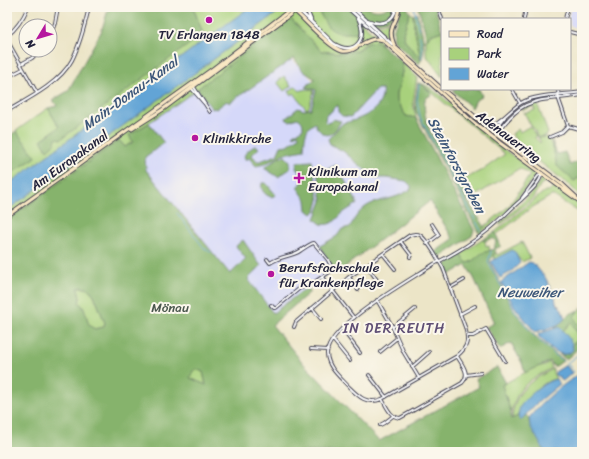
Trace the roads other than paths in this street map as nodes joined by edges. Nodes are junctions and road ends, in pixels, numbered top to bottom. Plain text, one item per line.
1 (28, 7) edge
2 (58, 7) edge
3 (88, 7) edge
4 (308, 7) edge
5 (347, 7) edge
6 (352, 7) edge
7 (396, 7) edge
8 (399, 7) edge
9 (438, 7) edge
10 (526, 7) edge
11 (568, 7) edge
12 (296, 8) edge
13 (357, 16) junction
14 (56, 18) edge
15 (442, 18) edge
16 (524, 18) edge
17 (565, 18) edge
18 (365, 19) junction
19 (312, 22) junction
20 (375, 30) junction
21 (571, 32) edge
22 (582, 35) edge
23 (7, 36) edge
24 (7, 40) edge
25 (383, 40) junction
26 (395, 47) junction
27 (32, 58) edge
28 (21, 64) junction
29 (416, 68) junction
30 (24, 69) junction
31 (423, 74) junction
32 (7, 77) edge
33 (191, 85) junction
34 (193, 88) junction
35 (441, 88) edge
36 (443, 90) edge
37 (513, 90) edge
38 (558, 90) edge
39 (37, 93) junction
40 (582, 94) edge
41 (559, 97) junction
42 (520, 103) junction
43 (7, 111) edge
44 (210, 112) dead end
45 (508, 113) junction
46 (484, 124) junction
47 (568, 126) junction
48 (582, 130) edge
49 (123, 133) junction
50 (495, 133) junction
51 (492, 137) junction
52 (550, 137) dead end
53 (543, 172) junction
54 (582, 203) edge
55 (7, 216) edge
56 (432, 224) dead end
57 (401, 242) junction
58 (427, 244) junction
59 (383, 254) junction
60 (410, 257) dead end
61 (267, 259) dead end
62 (439, 262) junction
63 (366, 265) junction
64 (395, 269) dead end
65 (322, 277) junction
66 (349, 277) junction
67 (377, 280) dead end
68 (464, 280) dead end
69 (450, 288) junction
70 (358, 290) dead end
71 (333, 291) junction
72 (377, 300) junction
73 (271, 305) dead end
74 (474, 306) dead end
75 (312, 308) junction
76 (415, 309) dead end
77 (460, 314) junction
78 (354, 318) junction
79 (320, 319) dead end
80 (294, 327) dead end
81 (393, 327) junction
82 (342, 329) junction
83 (468, 336) junction
84 (397, 338) junction
85 (333, 340) junction
86 (311, 349) dead end
87 (328, 350) junction
88 (380, 352) dead end
89 (429, 352) dead end
90 (360, 353) dead end
91 (457, 356) junction
92 (350, 361) dead end
93 (505, 361) dead end
94 (412, 367) junction
95 (481, 373) dead end
96 (369, 374) dead end
97 (466, 375) junction
98 (419, 378) junction
99 (386, 397) junction
100 (382, 399) junction
101 (393, 416) junction
102 (380, 425) dead end

1 - 23 street
2 - 14 street
3 - 39 street
4 - 19 street
5 - 13 street
6 - 18 street
7 - 18 street
8 - 26 main road
9 - 15 street
10 - 16 street
11 - 17 street
12 - 19 street
12 - 25 main road
12 - 33 main road, Am Europakanal
12 - 34 main road, Am Europakanal
13 - 19 street
13 - 20 street
18 - 20 street
20 - 25 street, Adenauerring
20 - 26 street, Adenauerring
21 - 22 street
24 - 28 street
25 - 29 main road, Adenauerring
26 - 29 main road, Adenauerring
27 - 28 street
28 - 30 street
29 - 31 main road, Adenauerring
30 - 32 street
30 - 39 street
31 - 35 main road, Adenauerring
31 - 51 main road, Adenauerring
33 - 34 main road
33 - 49 main road, Am Europakanal
34 - 44 street
34 - 49 main road, Am Europakanal
36 - 46 main road, Adenauerring
37 - 42 street
38 - 41 street
39 - 43 street
40 - 41 street
41 - 42 street
41 - 47 street
41 - 50 street
42 - 45 street
45 - 46 street
45 - 50 street
46 - 50 main road, Adenauerring
47 - 48 street
47 - 52 street
49 - 55 main road, Am Europakanal
50 - 51 main road
50 - 53 main road, Adenauerring
51 - 53 main road, Adenauerring
53 - 54 main road, Adenauerring
53 - 62 street
56 - 58 street
57 - 58 street
57 - 59 street
57 - 60 street
58 - 62 street
59 - 63 street
59 - 64 street
61 - 65 street
62 - 69 street
62 - 72 street
63 - 66 street
63 - 67 street
65 - 71 street
65 - 73 street
66 - 70 street
66 - 71 street
68 - 69 street
69 - 77 street
71 - 75 street
71 - 78 street
72 - 78 street
72 - 81 street
74 - 77 street
75 - 79 street
75 - 80 street
76 - 81 street
77 - 83 street
78 - 82 street
81 - 84 street
82 - 85 street
82 - 90 street
83 - 91 street
83 - 93 street
84 - 88 street
84 - 94 street
85 - 87 street
85 - 92 street
86 - 87 street
87 - 100 street
89 - 94 street
91 - 97 street
91 - 98 street
94 - 98 street
95 - 97 street
96 - 99 street
97 - 101 street
98 - 99 street
99 - 100 street
100 - 101 street
101 - 102 street

